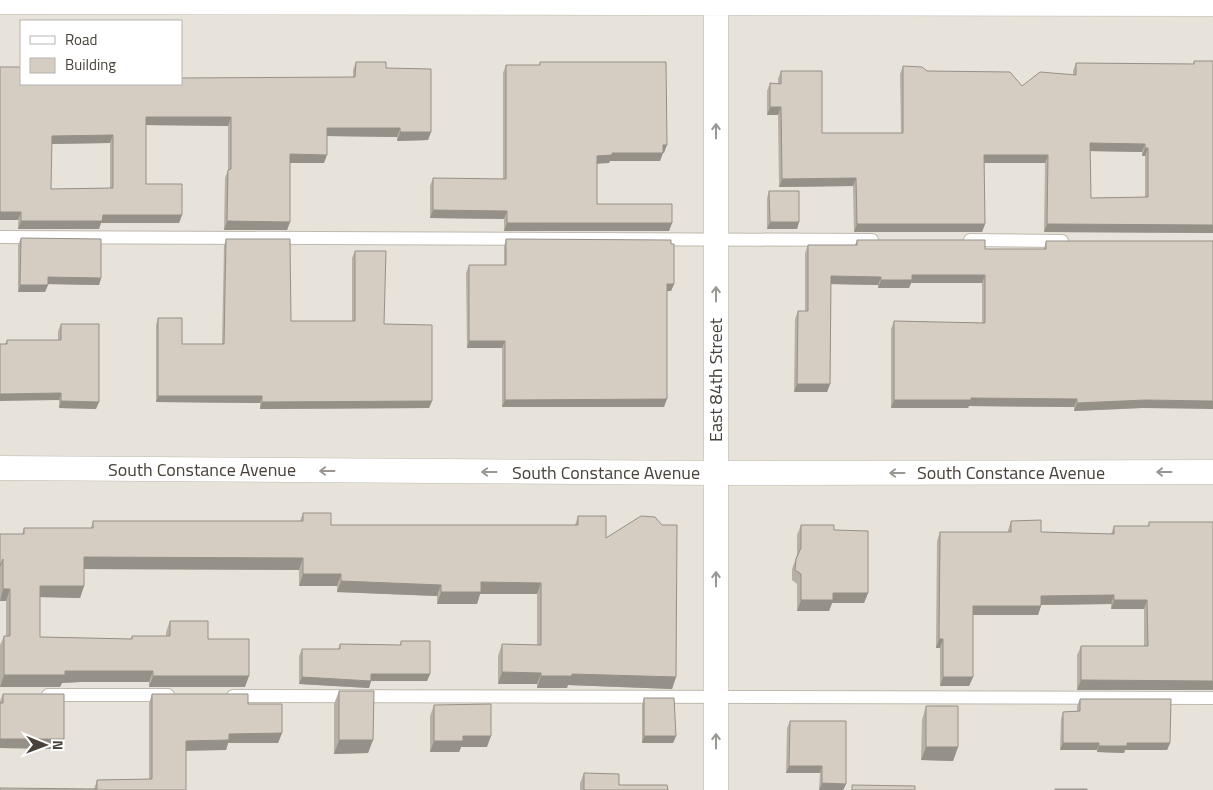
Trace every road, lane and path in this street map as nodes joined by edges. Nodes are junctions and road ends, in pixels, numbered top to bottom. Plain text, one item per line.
1 (30, 1) edge
2 (260, 1) edge
3 (492, 1) edge
4 (0, 2) edge
5 (716, 2) edge
6 (953, 2) edge
7 (1179, 2) edge
8 (1213, 4) edge
9 (0, 237) edge
10 (716, 239) junction
11 (888, 240) edge
12 (957, 240) edge
13 (1075, 241) edge
14 (0, 468) edge
15 (1213, 472) edge
16 (716, 473) junction
17 (40, 695) edge
18 (178, 696) edge
19 (217, 696) edge
20 (716, 697) junction
21 (1213, 698) edge
22 (716, 790) edge

1 - 2 street
1 - 4 street
2 - 3 street
3 - 5 street
5 - 6 street
10 -> 5 street, East 84th Street
6 - 7 street
7 - 8 street
9 - 10 lane
10 - 11 lane
16 -> 10 street, East 84th Street
12 - 13 lane
16 -> 14 street, South Constance Avenue
15 -> 16 street, South Constance Avenue
20 -> 16 street, East 84th Street
17 - 18 lane
19 - 20 lane
20 - 21 lane
22 -> 20 street, East 84th Street

